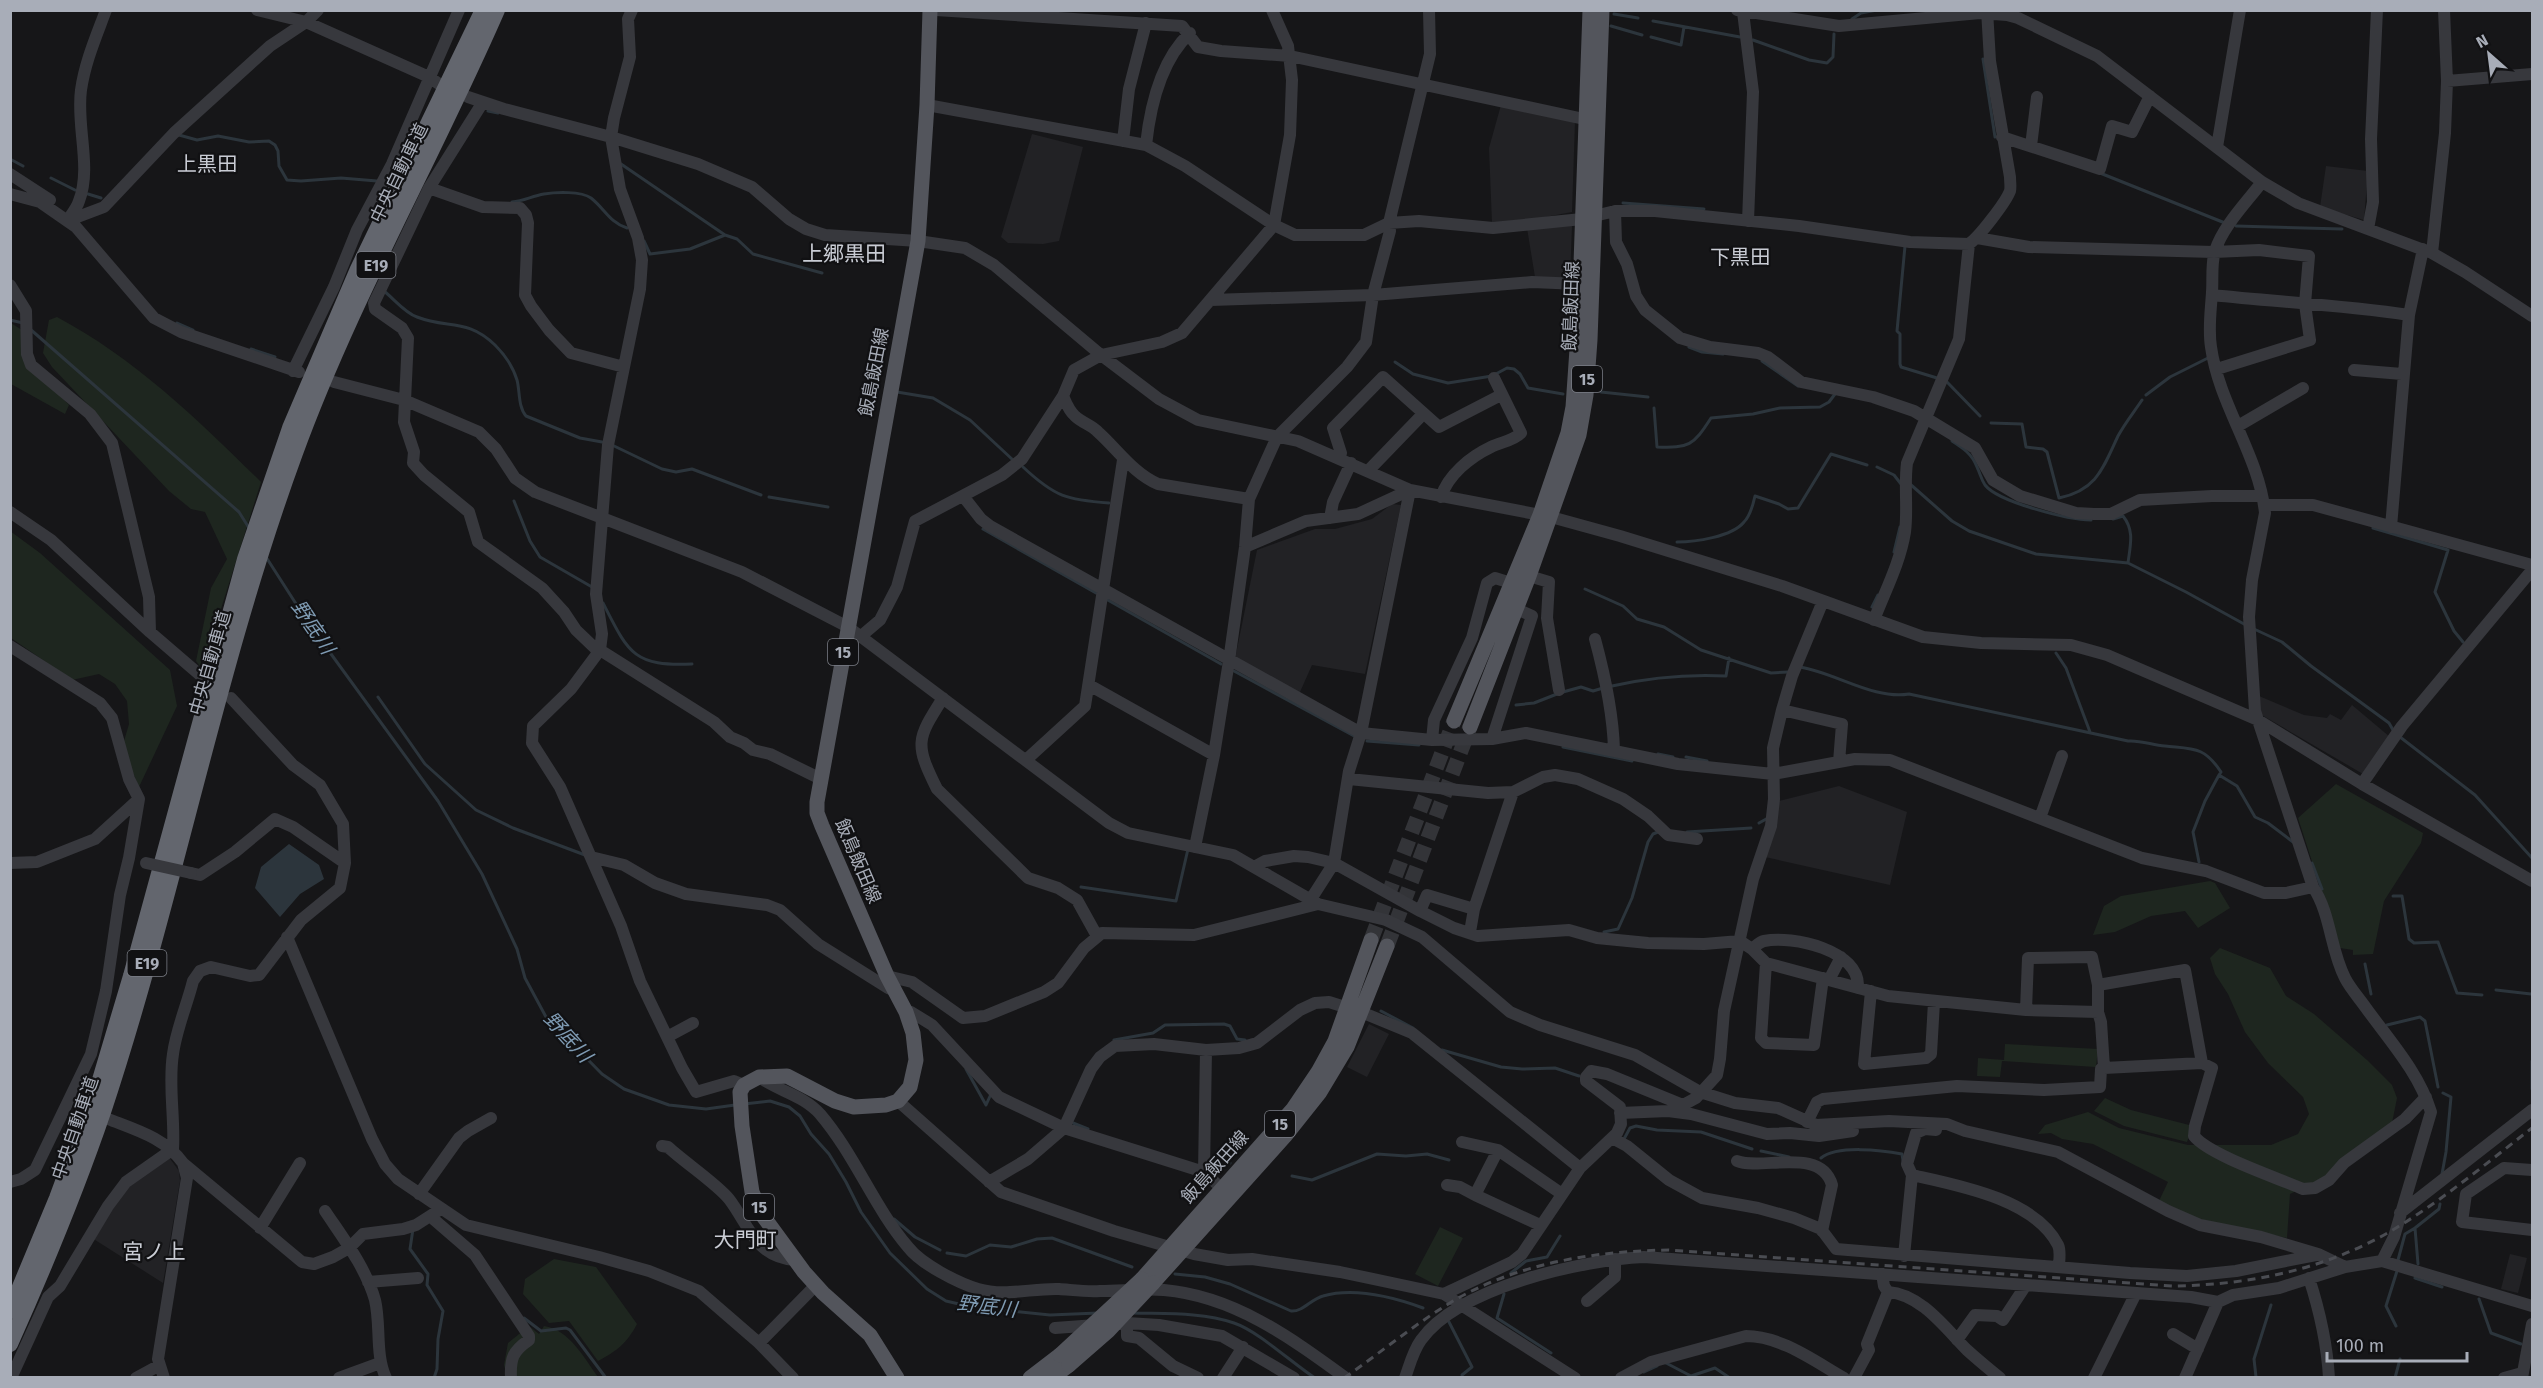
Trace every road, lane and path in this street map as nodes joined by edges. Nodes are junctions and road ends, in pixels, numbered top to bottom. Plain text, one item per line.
1 (106, 10) edge
2 (257, 10) edge
3 (318, 10) edge
4 (459, 10) edge
5 (483, 10) edge
6 (497, 10) edge
7 (632, 10) edge
8 (930, 10) edge
9 (936, 10) edge
10 (1272, 10) edge
11 (1429, 10) edge
12 (1590, 10) edge
13 (1602, 10) edge
14 (2240, 10) edge
15 (2377, 10) edge
16 (2444, 10) edge
17 (1740, 11) edge
18 (1988, 11) edge
19 (306, 22) junction
20 (1146, 22) junction
21 (1190, 33) junction
22 (1290, 56) junction
23 (2532, 74) edge
24 (434, 81) junction
25 (2447, 81) junction
26 (1423, 84) junction
27 (2037, 96) dead end
28 (2150, 96) junction
29 (468, 97) dead end
30 (483, 102) junction
31 (927, 105) junction
32 (1584, 119) junction
33 (611, 137) junction
34 (2002, 137) junction
35 (1123, 141) junction
36 (1146, 145) junction
37 (2031, 146) junction
38 (2217, 147) junction
39 (10, 174) edge
40 (2262, 182) junction
41 (429, 188) junction
42 (10, 194) edge
43 (1615, 211) junction
44 (1588, 218) junction
45 (1748, 220) junction
46 (67, 221) junction
47 (1389, 223) junction
48 (1274, 225) junction
49 (2368, 229) junction
50 (918, 241) junction
51 (1973, 241) junction
52 (2427, 251) junction
53 (2214, 252) junction
54 (1580, 284) junction
55 (10, 285) edge
56 (1373, 294) junction
57 (2212, 295) junction
58 (1212, 300) junction
59 (2305, 304) junction
60 (2409, 315) junction
61 (2532, 316) edge
62 (1101, 355) junction
63 (624, 367) junction
64 (2217, 369) junction
65 (2354, 370) dead end
66 (2402, 374) junction
67 (1494, 378) dead end
68 (334, 382) dead end
69 (2303, 387) dead end
70 (1501, 395) junction
71 (1063, 396) junction
72 (404, 400) junction
73 (1423, 414) junction
74 (1925, 417) junction
75 (2238, 426) junction
76 (1277, 437) junction
77 (1338, 457) junction
78 (1123, 460) junction
79 (1351, 463) junction
80 (1368, 471) junction
81 (1410, 490) junction
82 (963, 496) junction
83 (1441, 497) junction
84 (1248, 499) junction
85 (2263, 500) junction
86 (10, 512) edge
87 (1545, 516) junction
88 (603, 518) junction
89 (1330, 518) junction
90 (2391, 527) junction
91 (1245, 548) junction
92 (2532, 565) edge
93 (2532, 570) edge
94 (1529, 576) junction
95 (1511, 583) junction
96 (1103, 589) junction
97 (1823, 602) junction
98 (1517, 609) junction
99 (1532, 616) junction
100 (1547, 618) junction
101 (1874, 620) junction
102 (150, 632) junction
103 (854, 632) junction
104 (1595, 639) dead end
105 (10, 646) edge
106 (600, 651) junction
107 (1229, 661) junction
108 (200, 675) dead end
109 (1089, 685) junction
110 (1559, 690) dead end
111 (231, 698) dead end
112 (943, 698) junction
113 (1782, 710) junction
114 (2258, 720) junction
115 (1454, 721) tunnel mouth
116 (1470, 728) tunnel mouth
117 (1361, 733) junction
118 (1492, 739) junction
119 (1432, 740) junction
120 (1614, 750) junction
121 (1214, 754) junction
122 (2062, 756) dead end
123 (1026, 760) junction
124 (1839, 762) junction
125 (1773, 774) junction
126 (821, 779) junction
127 (1349, 779) junction
128 (2362, 784) junction
129 (1513, 792) junction
130 (139, 799) junction
131 (2040, 818) junction
132 (1697, 839) dead end
133 (1195, 847) junction
134 (591, 857) junction
135 (129, 858) junction
136 (10, 863) edge
137 (345, 863) junction
138 (1334, 863) junction
139 (1254, 867) junction
140 (2532, 881) edge
141 (2313, 887) junction
142 (1314, 901) junction
143 (1474, 909) junction
144 (1420, 911) junction
145 (1470, 932) junction
146 (1097, 936) junction
147 (287, 937) junction
148 (1371, 940) tunnel mouth
149 (1740, 941) junction
150 (1387, 946) tunnel mouth
151 (1752, 949) junction
152 (1841, 957) junction
153 (1766, 963) junction
154 (1826, 979) junction
155 (891, 983) junction
156 (2098, 985) junction
157 (1858, 988) junction
158 (1871, 991) junction
159 (1934, 1002) junction
160 (1353, 1009) junction
161 (2026, 1010) junction
162 (906, 1012) junction
163 (2098, 1012) junction
164 (693, 1023) dead end
165 (666, 1037) junction
166 (1206, 1050) junction
167 (2202, 1063) junction
168 (2104, 1068) junction
169 (759, 1077) junction
170 (742, 1088) junction
171 (1700, 1092) junction
172 (2427, 1097) junction
173 (898, 1101) junction
174 (64, 1109) junction
175 (78, 1109) dead end
176 (2532, 1110) edge
177 (1620, 1113) junction
178 (491, 1118) dead end
179 (108, 1119) dead end
180 (1889, 1121) junction
181 (1807, 1122) junction
182 (1064, 1128) junction
183 (1965, 1131) junction
184 (1612, 1138) junction
185 (1462, 1142) dead end
186 (662, 1146) dead end
187 (173, 1149) junction
188 (1498, 1150) junction
189 (1737, 1161) dead end
190 (183, 1163) junction
191 (300, 1163) dead end
192 (1580, 1168) junction
193 (2532, 1170) edge
194 (1204, 1172) junction
195 (1912, 1175) junction
196 (10, 1182) edge
197 (989, 1182) junction
198 (1447, 1185) dead end
199 (1222, 1189) junction
200 (419, 1194) junction
201 (1562, 1194) junction
202 (1475, 1195) junction
203 (441, 1209) junction
204 (325, 1211) dead end
205 (2400, 1213) junction
206 (431, 1217) junction
207 (1539, 1225) junction
208 (260, 1228) junction
209 (2532, 1230) edge
210 (1822, 1231) junction
211 (349, 1248) junction
212 (1176, 1248) junction
213 (2318, 1254) junction
214 (1904, 1256) junction
215 (1615, 1259) junction
216 (795, 1260) junction
217 (2382, 1261) junction
218 (2059, 1267) junction
219 (2345, 1267) junction
220 (1882, 1274) junction
221 (418, 1278) dead end
222 (2309, 1278) junction
223 (368, 1282) junction
224 (816, 1285) junction
225 (2026, 1285) junction
226 (1888, 1292) junction
227 (2136, 1293) junction
228 (1444, 1294) junction
229 (1587, 1301) dead end
230 (2218, 1302) junction
231 (1460, 1305) junction
232 (2532, 1306) edge
233 (10, 1311) edge
234 (1127, 1323) junction
235 (2532, 1324) edge
236 (1055, 1328) dead end
237 (2173, 1334) dead end
238 (1957, 1340) junction
239 (759, 1343) junction
240 (10, 1344) edge
241 (2530, 1346) edge
242 (1243, 1347) junction
243 (2198, 1349) junction
244 (380, 1363) junction
245 (1062, 1369) edge
246 (161, 1372) edge
247 (2522, 1375) edge
248 (11, 1377) edge
249 (136, 1377) edge
250 (339, 1377) edge
251 (386, 1377) edge
252 (511, 1377) edge
253 (793, 1377) edge
254 (897, 1377) edge
255 (1030, 1377) edge
256 (1197, 1377) edge
257 (1223, 1377) edge
258 (1294, 1377) edge
259 (1346, 1377) edge
260 (1405, 1377) edge
261 (1575, 1377) edge
262 (1621, 1377) edge
263 (1844, 1377) edge
264 (1854, 1377) edge
265 (2000, 1377) edge
266 (2094, 1377) edge
267 (2185, 1377) edge
268 (2329, 1377) edge
269 (2504, 1377) edge

1 - 46 street
2 - 19 street
3 - 19 street
4 - 24 street
5 - 233 highway, 中央自動車道 / E19
6 - 240 highway, 中央自動車道 / E19
7 - 33 street
8 - 31 main road, 飯島飯田線 / 15
9 - 20 street
10 - 22 street
11 - 26 street
12 - 32 main road, 飯島飯田線 / 15
13 - 44 main road, 飯島飯田線 / 15
14 - 38 street
15 - 49 street
16 - 25 street
17 - 18 street
17 - 45 street
18 - 28 street
18 - 34 street
19 - 24 street
19 - 46 street
20 - 21 street
20 - 35 street
21 - 22 street
21 - 36 street
22 - 26 street
22 - 48 street
23 - 25 street
24 - 46 street
25 - 52 street
26 - 32 street
26 - 47 street
27 - 37 street
28 - 37 street
28 - 38 street
29 - 30 street
30 - 33 street
30 - 41 street
31 - 35 street
31 - 50 main road, 飯島飯田線 / 15
32 - 44 main road, 飯島飯田線 / 15
33 - 50 street
33 - 63 street
34 - 37 street
34 - 51 street
35 - 36 street
36 - 48 street
38 - 40 street
39 - 46 street
40 - 49 street
40 - 53 street
41 - 63 street
41 - 72 street
42 - 46 street
43 - 44 street
43 - 45 street
43 - 74 street
44 - 47 street
44 - 54 main road, 飯島飯田線 / 15
44 - 87 main road, 飯島飯田線 / 15
45 - 51 street
47 - 48 street
47 - 56 street
48 - 58 street
49 - 52 street
50 - 62 street
50 - 103 main road, 飯島飯田線 / 15
51 - 53 street
51 - 74 street
52 - 60 street
52 - 61 street
53 - 57 street
53 - 59 street
54 - 56 street
54 - 87 main road, 飯島飯田線 / 15
55 - 102 street
56 - 58 street
56 - 76 street
57 - 59 street
57 - 64 street
58 - 62 street
59 - 60 street
59 - 64 street
60 - 66 street
62 - 71 street
62 - 76 street
63 - 88 street
64 - 75 street
65 - 66 street
66 - 90 street
67 - 70 street
68 - 72 street
69 - 75 street
70 - 73 street
70 - 83 street
71 - 78 street
71 - 82 street
72 - 88 street
72 - 106 street
73 - 77 street
73 - 80 street
74 - 85 street
74 - 101 street
75 - 85 street
76 - 77 street
76 - 84 street
77 - 79 street
78 - 84 street
78 - 96 street
79 - 80 street
79 - 89 street
80 - 81 street
81 - 83 street
81 - 89 street
81 - 117 street
82 - 96 street
82 - 103 street
83 - 87 street
84 - 91 street
85 - 90 street
85 - 114 street
86 - 102 street
87 - 94 main road, 飯島飯田線 / 15
87 - 95 main road, 飯島飯田線 / 15
87 - 97 street
88 - 103 street
88 - 106 street
89 - 91 street
90 - 92 street
91 - 107 street
93 - 128 street
94 - 98 main road, 飯島飯田線 / 15
94 - 100 street
95 - 115 main road, 飯島飯田線 / 15
95 - 119 street
96 - 107 street
96 - 109 street
97 - 101 street
97 - 113 street
98 - 99 street
98 - 116 main road, 飯島飯田線 / 15
99 - 100 street
99 - 118 street
100 - 110 street
101 - 114 street
102 - 108 street
103 - 112 street
103 - 126 main road, 飯島飯田線 / 15
104 - 120 street
105 - 130 street
106 - 126 street
106 - 134 street
107 - 117 street
107 - 121 street
109 - 121 street
109 - 123 street
111 - 137 street
112 - 123 street
112 - 146 street
113 - 124 street
113 - 125 street
114 - 128 street
114 - 141 street
117 - 119 street
117 - 127 street
118 - 119 street
118 - 120 street
120 - 125 street
121 - 133 street
122 - 131 street
123 - 133 street
124 - 125 street
124 - 131 street
125 - 149 street
126 - 155 main road, 飯島飯田線 / 15
127 - 129 street
127 - 138 street
128 - 140 street
129 - 132 street
129 - 143 street
130 - 135 street
130 - 136 street
131 - 141 street
133 - 139 street
134 - 155 street
134 - 165 street
135 - 137 street, bridge
135 - 174 street
137 - 147 street
138 - 139 street
138 - 142 street
138 - 144 street
139 - 142 street
141 - 172 street
142 - 146 street
142 - 171 street
143 - 144 street
143 - 145 street
144 - 145 street
145 - 149 street
146 - 155 street
147 - 187 street
147 - 200 street
148 - 160 main road, 飯島飯田線 / 15
149 - 151 street
149 - 171 street
150 - 160 main road, 飯島飯田線 / 15
151 - 152 street
151 - 153 street
152 - 154 street
152 - 157 street
153 - 154 street
153 - 154 street
154 - 157 street
155 - 162 main road, 飯島飯田線 / 15
156 - 161 street
156 - 163 street
156 - 167 street
157 - 158 street
158 - 159 street
158 - 159 street
159 - 161 street
160 - 166 street
160 - 192 street
160 - 199 main road, 飯島飯田線 / 15
160 - 212 main road, 飯島飯田線 / 15
161 - 163 street
162 - 173 main road, 飯島飯田線 / 15
162 - 182 street
163 - 168 street
164 - 165 street
165 - 170 street
166 - 182 street
166 - 194 street
167 - 168 street
167 - 172 street
168 - 181 street
169 - 170 main road
169 - 173 main road
169 - 259 street
170 - 216 main road, 15
171 - 177 street
171 - 181 street
172 - 205 street
173 - 197 street
174 - 175 street
174 - 196 street
176 - 205 street
177 - 180 street
177 - 184 street
178 - 200 street
179 - 187 street
180 - 181 street
180 - 183 street
182 - 194 street
182 - 197 street
183 - 195 street
183 - 213 street
184 - 192 street
184 - 210 street
185 - 188 street
186 - 216 street
187 - 190 street
187 - 248 street
188 - 201 street
188 - 202 street
189 - 210 street
190 - 208 street
190 - 246 street
191 - 208 street
192 - 201 street
193 - 209 street
194 - 199 street
195 - 214 street
195 - 218 street
197 - 212 street
198 - 202 street
199 - 212 main road, 飯島飯田線 / 15
200 - 203 street
201 - 207 street
202 - 207 street
203 - 206 street
203 - 239 street
204 - 211 street
205 - 217 street
206 - 211 street
206 - 252 street
207 - 228 street
208 - 211 street
210 - 214 street
211 - 223 street
212 - 228 street
212 - 245 main road, 飯島飯田線 / 15, bridge
213 - 218 street
213 - 219 street
214 - 218 street
215 - 220 street
215 - 229 street
215 - 231 street
216 - 224 main road, 15
217 - 219 street
217 - 232 street
219 - 222 street
220 - 225 street
220 - 226 street
221 - 223 street
222 - 230 street
222 - 268 street
223 - 244 street
224 - 239 street
224 - 254 main road, 15
225 - 227 street
225 - 238 street
226 - 238 street
226 - 264 street
227 - 230 street
227 - 266 street
228 - 231 street
230 - 243 street
231 - 260 street
231 - 261 street
234 - 236 street
234 - 242 street
234 - 256 street
235 - 241 street
237 - 243 street
238 - 265 street
239 - 253 street
241 - 247 street
242 - 257 street
242 - 258 street
243 - 267 street
244 - 250 street
244 - 251 street
245 - 255 main road, 飯島飯田線 / 15
246 - 249 street
247 - 269 street
262 - 263 street

